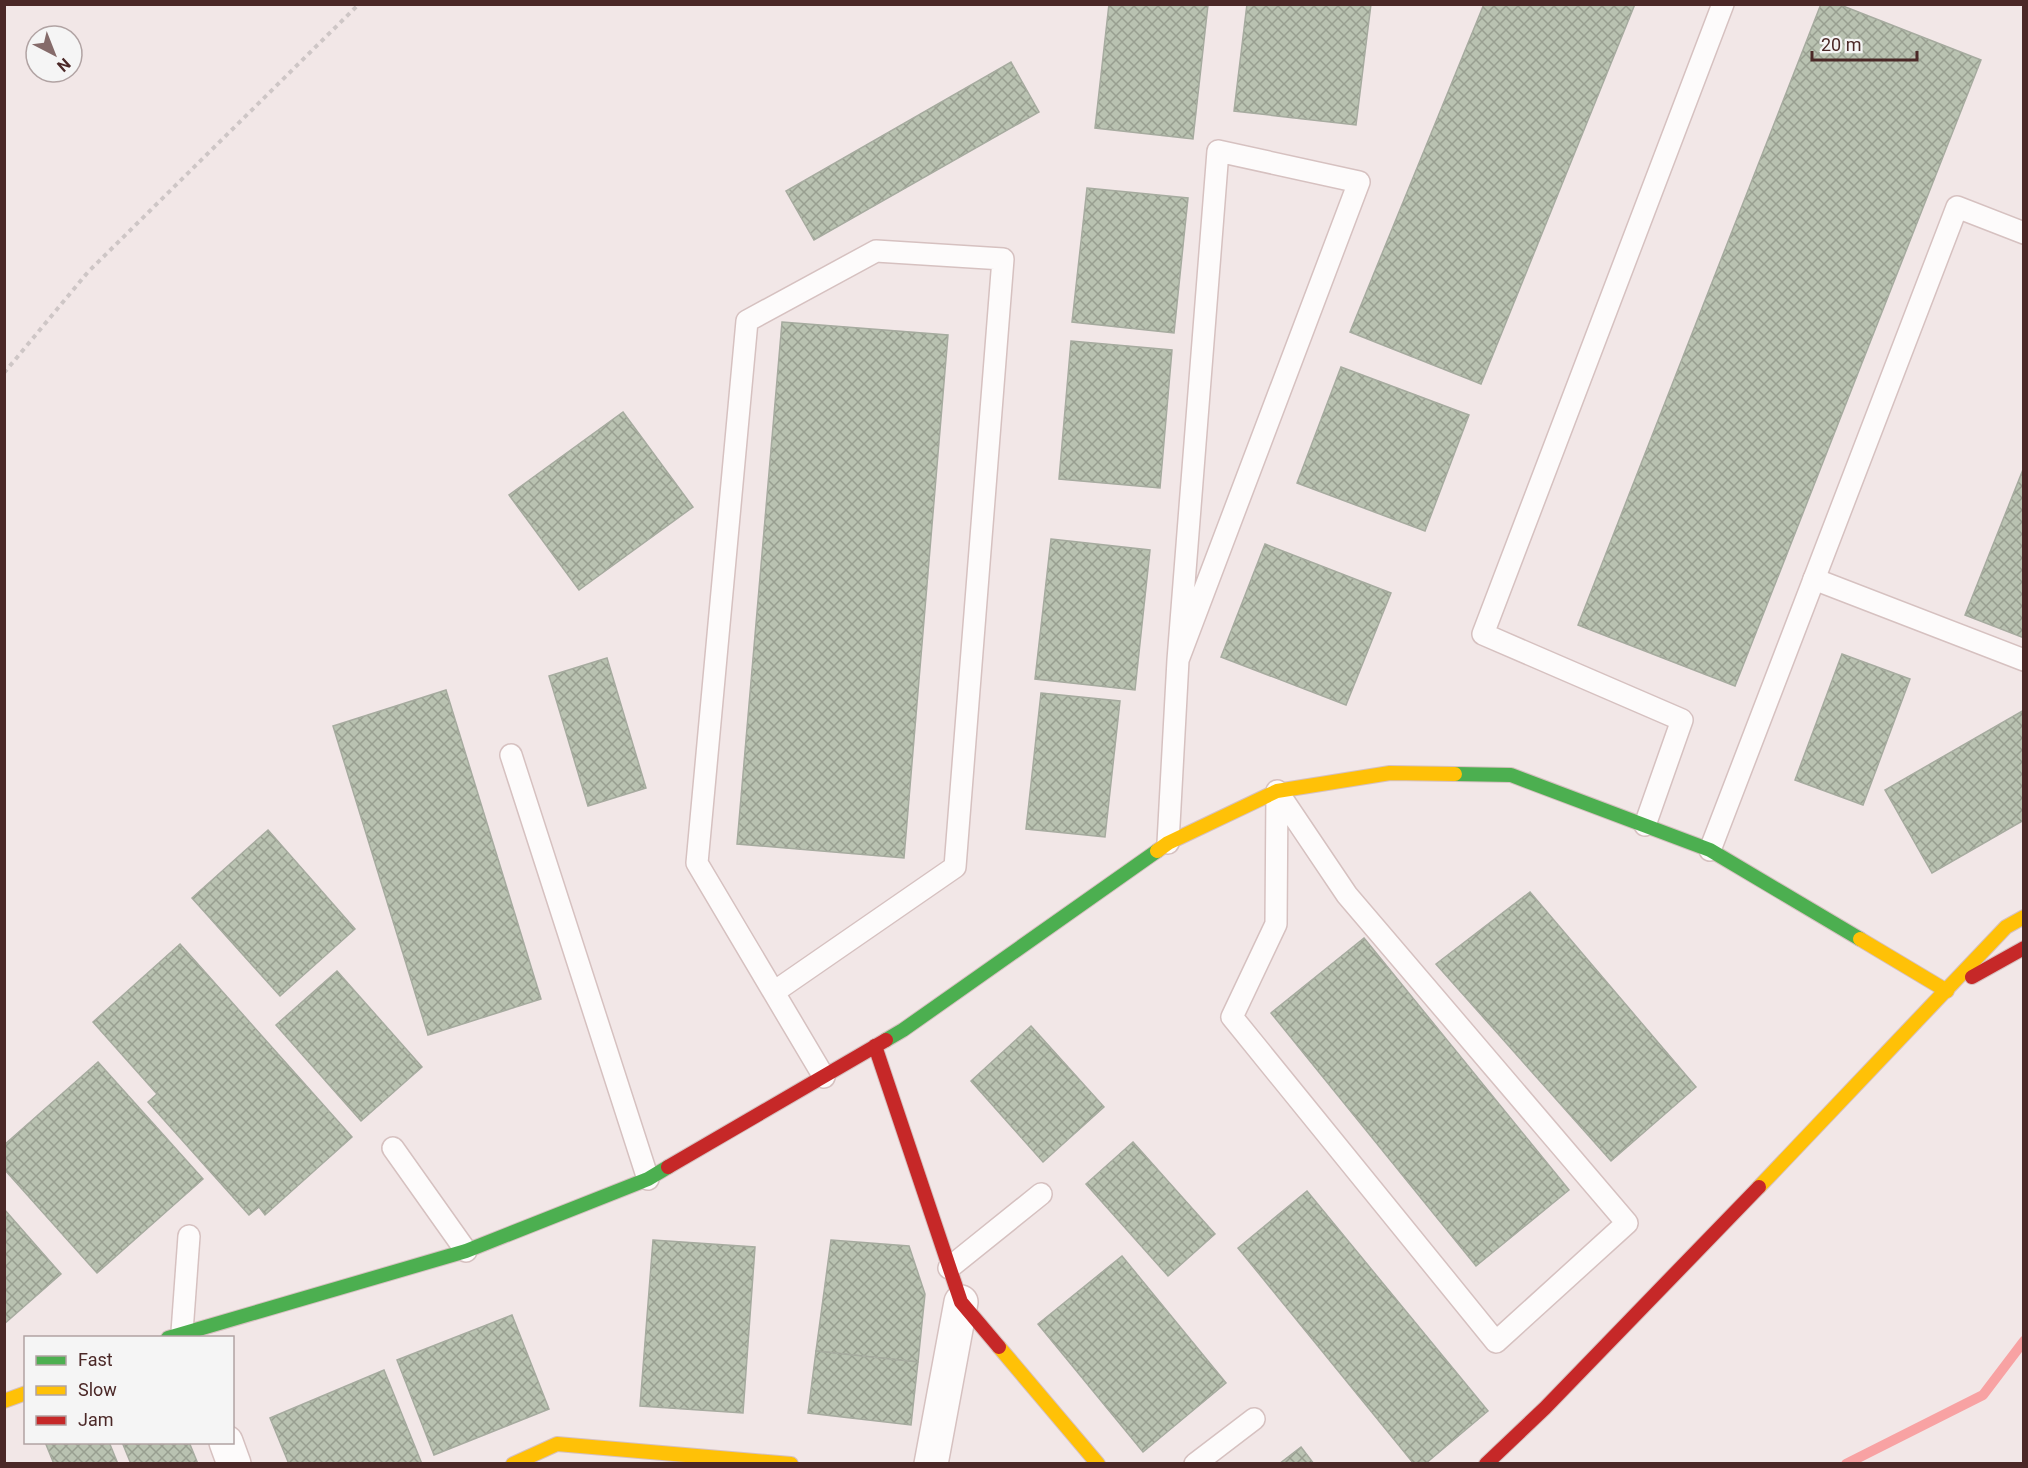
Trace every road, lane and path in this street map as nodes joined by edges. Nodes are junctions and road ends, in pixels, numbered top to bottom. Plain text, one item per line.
1 (359, 4) edge
2 (1723, 4) edge
3 (2024, 233) edge
4 (4, 373) edge
5 (1814, 579) junction
6 (1178, 660) junction
7 (2024, 660) edge
8 (511, 755) dead end
9 (1277, 791) junction
10 (1645, 825) junction
11 (1168, 843) junction
12 (1710, 850) junction
13 (2024, 917) edge
14 (2024, 948) edge
15 (1947, 991) junction
16 (774, 993) junction
17 (875, 1046) junction
18 (824, 1077) junction
19 (393, 1148) dead end
20 (648, 1179) junction
21 (1041, 1194) dead end
22 (189, 1236) dead end
23 (466, 1251) junction
24 (949, 1268) junction
25 (961, 1302) junction
26 (178, 1336) edge
27 (24, 1394) edge
28 (4, 1401) edge
29 (1254, 1419) dead end
30 (226, 1444) edge
31 (234, 1464) edge
32 (513, 1464) edge
33 (791, 1464) edge
34 (931, 1464) edge
35 (1098, 1464) edge
36 (1195, 1464) edge
37 (1486, 1464) edge

1 - 4 path
2 - 10 lane
3 - 5 lane
5 - 7 lane
5 - 12 lane
6 - 6 lane
6 - 11 lane
8 - 20 lane
9 - 9 lane
9 - 10 street
9 - 11 street
10 - 12 street
11 - 17 street
12 - 15 street
13 - 15 street
14 - 15 street
15 - 37 street
16 - 16 lane
16 - 18 lane
17 - 18 street
17 - 24 street
18 - 20 street
19 - 23 lane
20 - 23 street
21 - 24 lane
22 - 26 lane
23 - 26 street
24 - 25 street
25 - 34 street
25 - 35 street
27 - 28 street
29 - 36 lane
30 - 31 street
32 - 33 street

